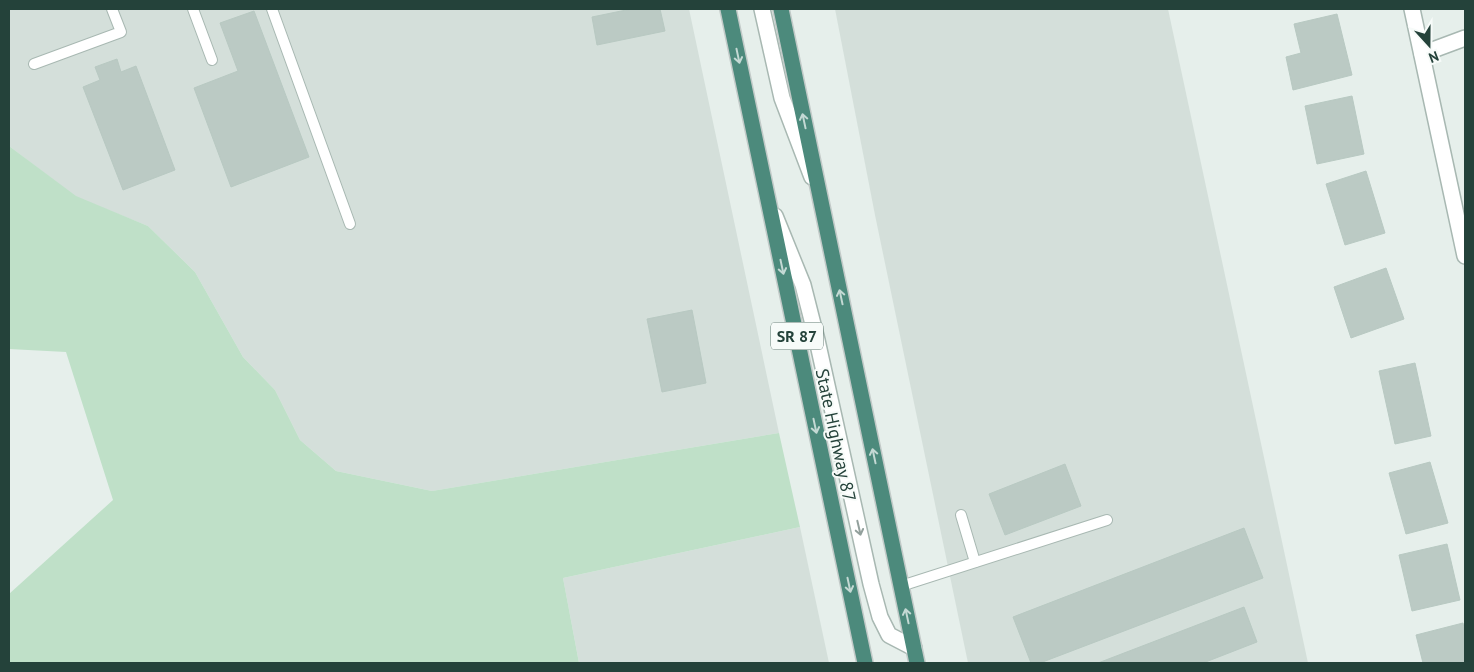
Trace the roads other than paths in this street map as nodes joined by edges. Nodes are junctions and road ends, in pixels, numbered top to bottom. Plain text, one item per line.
1 (112, 9) edge
2 (193, 9) edge
3 (272, 9) edge
4 (728, 9) edge
5 (762, 9) edge
6 (781, 9) edge
7 (1412, 9) edge
8 (1465, 38) edge
9 (1422, 54) junction
10 (212, 60) dead end
11 (34, 64) dead end
12 (767, 196) junction
13 (821, 201) junction
14 (350, 224) dead end
15 (1465, 256) edge
16 (961, 515) dead end
17 (1107, 520) dead end
18 (975, 562) junction
19 (901, 586) junction
20 (914, 648) junction
21 (865, 663) edge
22 (917, 663) edge

1 - 11 lane
2 - 10 lane
3 - 14 lane
4 -> 12 highway, State Highway 87 / SR 87
5 - 13 street
13 -> 6 highway, SR 87
7 - 9 street
8 - 9 street
9 - 15 street
12 -> 20 street
12 -> 21 highway, State Highway 87 / SR 87
19 -> 13 highway, SR 87
16 - 18 lane
17 - 18 lane
18 - 19 lane
20 -> 19 highway, SR 87
20 - 22 highway, SR 87

